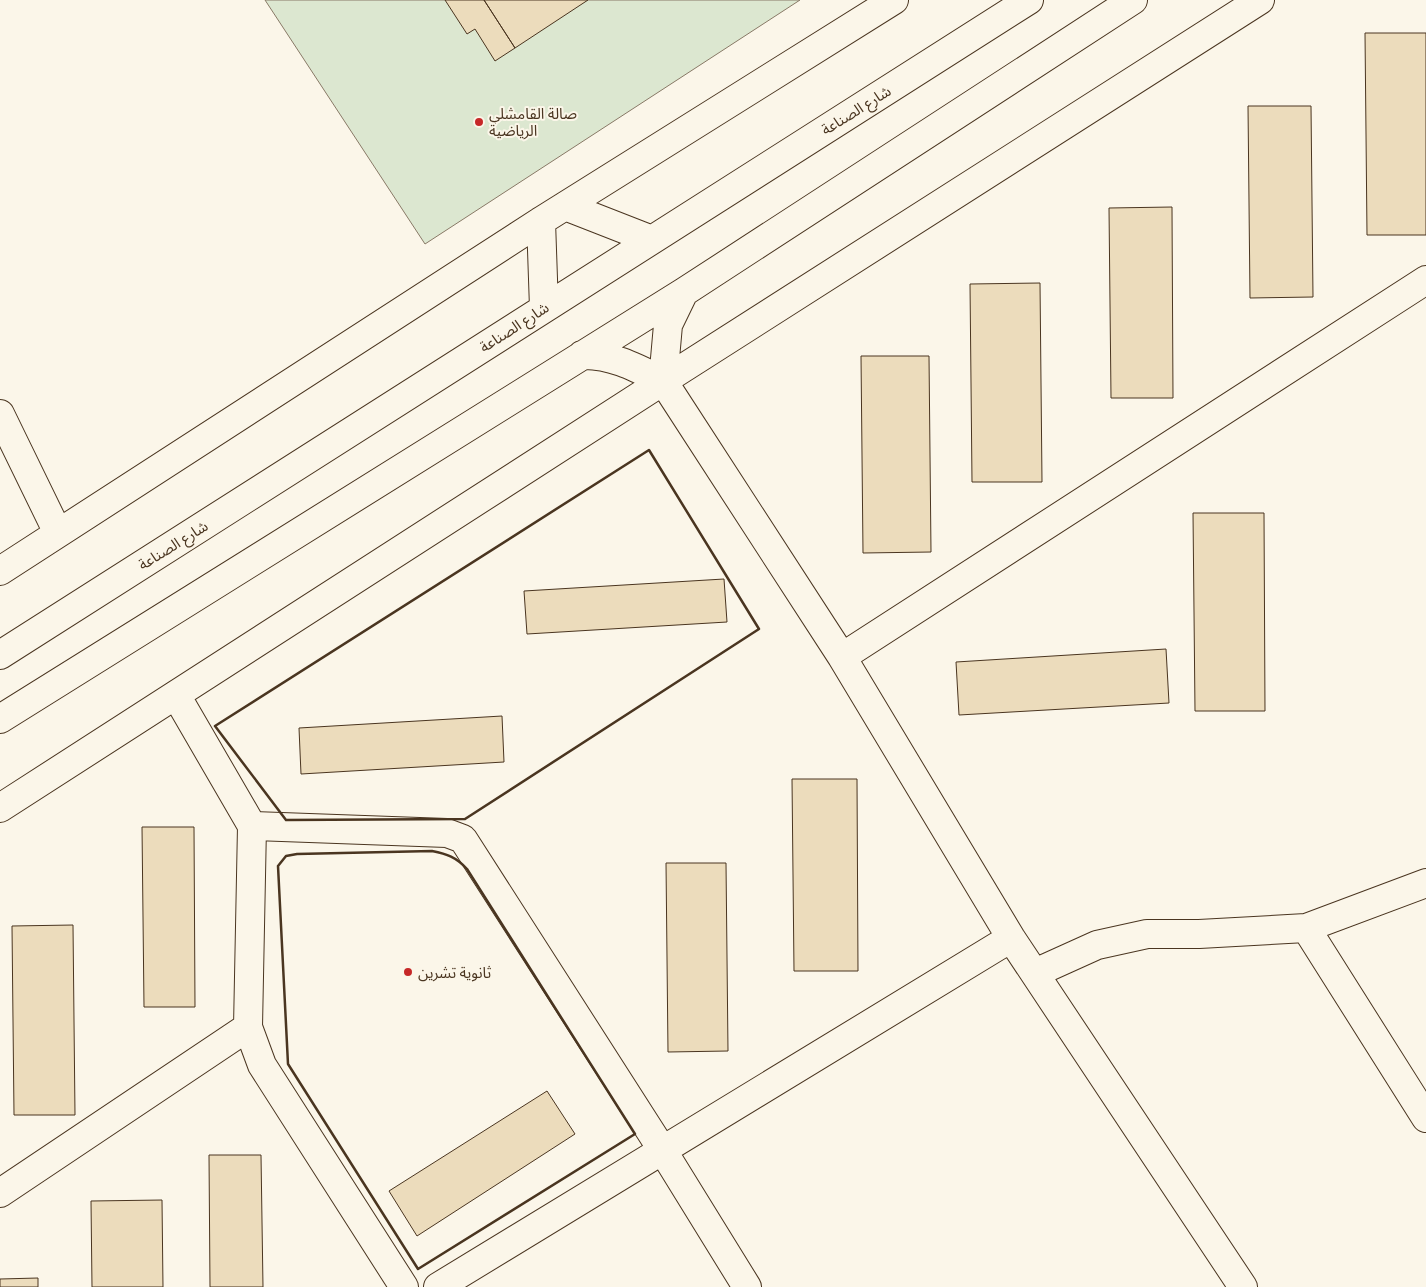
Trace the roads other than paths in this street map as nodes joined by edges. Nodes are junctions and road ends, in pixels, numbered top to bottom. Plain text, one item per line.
1 (894, 0) edge
2 (1029, 0) edge
3 (1133, 0) edge
4 (1260, 0) edge
5 (565, 206) junction
6 (541, 221) junction
7 (652, 240) junction
8 (1426, 280) edge
9 (684, 292) junction
10 (544, 308) junction
11 (582, 355) junction
12 (663, 381) junction
13 (0, 414) edge
14 (58, 533) junction
15 (0, 571) edge
16 (0, 655) edge
17 (842, 657) junction
18 (176, 694) junction
19 (0, 719) edge
20 (0, 808) edge
21 (252, 826) junction
22 (1426, 883) edge
23 (1306, 928) junction
24 (1011, 938) junction
25 (1035, 974) junction
26 (248, 1027) junction
27 (1426, 1118) edge
28 (663, 1151) junction
29 (0, 1193) edge
30 (404, 1287) edge
31 (438, 1287) edge
32 (747, 1287) edge
33 (1243, 1287) edge

1 - 5 street
2 - 7 street, شارع الصناعة
3 - 9 street
4 - 12 street
5 - 6 street
5 - 7 street
6 - 10 street
6 - 14 street
7 - 10 street, شارع الصناعة
8 - 17 street
9 - 11 street
9 - 12 street
10 - 16 street, شارع الصناعة
11 - 12 street
11 - 19 street
12 - 17 street
12 - 18 street
13 - 14 street
14 - 15 street
17 - 24 street
18 - 20 street
18 - 21 street
21 - 26 street
21 - 28 street
22 - 23 street
23 - 25 street
23 - 27 street
24 - 25 street
24 - 28 street
25 - 33 street
26 - 29 street
26 - 30 street
28 - 31 street
28 - 32 street

